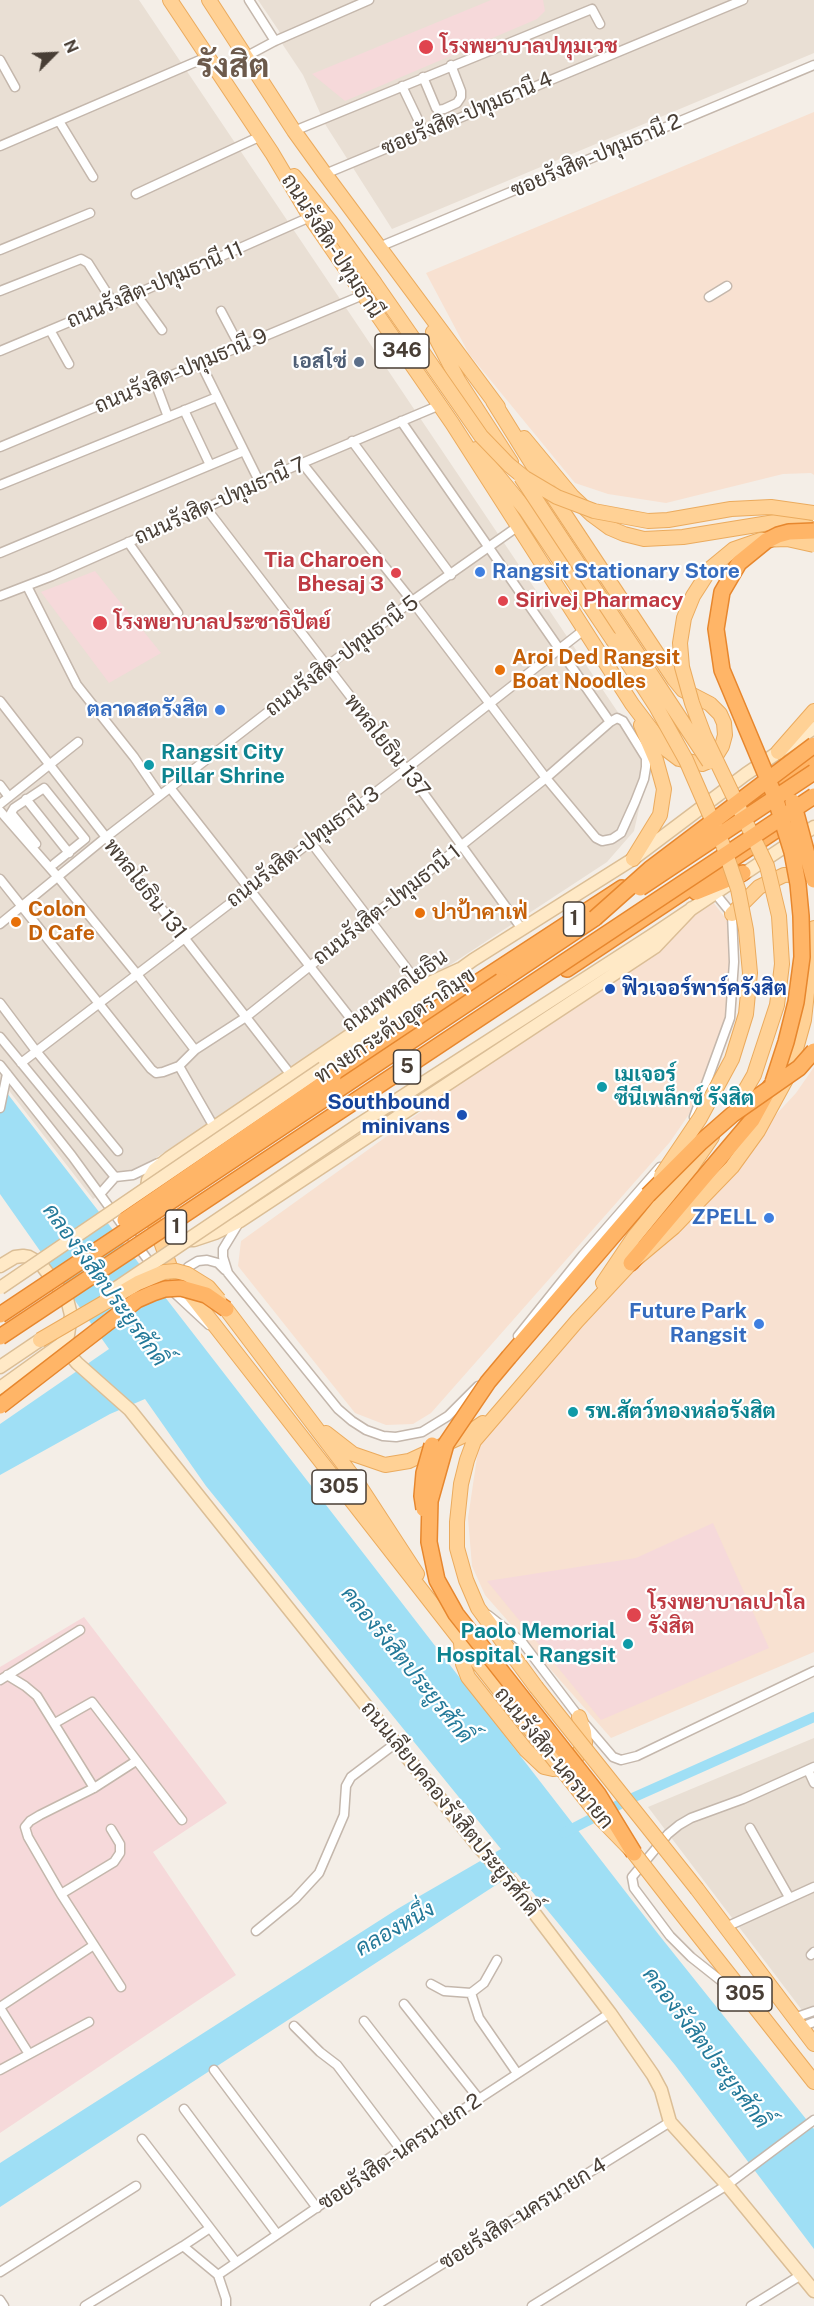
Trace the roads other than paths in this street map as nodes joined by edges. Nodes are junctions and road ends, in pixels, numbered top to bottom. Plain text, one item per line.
1 (170, 0) edge
2 (209, 0) edge
3 (249, 0) edge
4 (369, 0) edge
5 (743, 0) edge
6 (600, 24) dead end
7 (275, 41) junction
8 (246, 56) junction
9 (207, 57) junction
10 (0, 60) edge
11 (451, 65) junction
12 (814, 66) edge
13 (423, 77) junction
14 (402, 86) junction
15 (15, 87) dead end
16 (59, 121) junction
17 (294, 131) junction
18 (424, 132) junction
19 (261, 136) junction
20 (0, 146) edge
21 (272, 153) junction
22 (325, 174) junction
23 (93, 177) dead end
24 (136, 194) dead end
25 (90, 213) dead end
26 (310, 217) junction
27 (378, 247) junction
28 (0, 250) edge
29 (727, 286) dead end
30 (0, 291) edge
31 (136, 294) junction
32 (363, 295) junction
33 (414, 295) junction
34 (709, 297) dead end
35 (114, 304) junction
36 (221, 311) dead end
37 (50, 330) junction
38 (162, 330) dead end
39 (240, 347) junction
40 (0, 351) edge
41 (201, 363) junction
42 (69, 364) dead end
43 (154, 382) junction
44 (218, 397) junction
45 (493, 401) junction
46 (440, 405) junction
47 (184, 410) junction
48 (168, 417) junction
49 (401, 421) junction
50 (452, 423) junction
51 (352, 441) junction
52 (0, 447) edge
53 (244, 451) junction
54 (302, 463) junction
55 (210, 465) junction
56 (259, 481) junction
57 (0, 485) edge
58 (206, 508) junction
59 (814, 513) edge
60 (517, 527) junction
61 (814, 530) edge
62 (128, 542) junction
63 (814, 545) edge
64 (489, 547) junction
65 (0, 553) edge
66 (451, 575) junction
67 (27, 586) junction
68 (0, 596) edge
69 (412, 602) junction
70 (178, 613) dead end
71 (585, 629) junction
72 (560, 648) junction
73 (326, 667) junction
74 (674, 679) junction
75 (489, 703) junction
76 (632, 704) junction
77 (2, 708) edge
78 (814, 711) edge
79 (610, 722) junction
80 (814, 728) edge
81 (78, 742) dead end
82 (814, 745) edge
83 (778, 752) junction
84 (814, 760) edge
85 (49, 766) junction
86 (406, 769) junction
87 (814, 772) edge
88 (546, 778) junction
89 (0, 785) edge
90 (171, 789) junction
91 (160, 795) junction
92 (814, 796) edge
93 (9, 797) junction
94 (26, 799) junction
95 (0, 804) edge
96 (814, 805) edge
97 (0, 811) edge
98 (748, 824) junction
99 (814, 827) edge
100 (105, 838) junction
101 (310, 841) junction
102 (462, 845) junction
103 (69, 853) junction
104 (633, 859) junction
105 (54, 864) junction
106 (743, 873) junction
107 (59, 875) junction
108 (0, 879) edge
109 (814, 880) edge
110 (249, 888) junction
111 (714, 892) junction
112 (667, 903) junction
113 (21, 906) junction
114 (692, 908) junction
115 (732, 914) junction
116 (595, 918) junction
117 (369, 919) junction
118 (0, 924) edge
119 (814, 928) edge
120 (522, 929) junction
121 (184, 938) junction
122 (310, 966) junction
123 (460, 969) junction
124 (136, 974) junction
125 (421, 987) junction
126 (99, 1002) junction
127 (0, 1003) edge
128 (246, 1017) junction
129 (532, 1028) junction
130 (359, 1029) junction
131 (0, 1037) edge
132 (195, 1050) junction
133 (36, 1051) junction
134 (814, 1051) edge
135 (21, 1063) junction
136 (0, 1065) edge
137 (179, 1066) junction
138 (328, 1072) junction
139 (7, 1074) junction
140 (291, 1075) junction
141 (422, 1084) junction
142 (0, 1108) edge
143 (214, 1127) junction
144 (118, 1151) dead end
145 (169, 1158) junction
146 (115, 1177) junction
147 (100, 1194) junction
148 (648, 1195) junction
149 (240, 1221) junction
150 (154, 1222) junction
151 (631, 1263) junction
152 (0, 1266) edge
153 (228, 1273) junction
154 (0, 1288) edge
155 (191, 1295) junction
156 (0, 1304) edge
157 (226, 1309) junction
158 (0, 1316) edge
159 (577, 1321) junction
160 (0, 1337) edge
161 (40, 1340) junction
162 (61, 1344) junction
163 (231, 1346) junction
164 (0, 1347) edge
165 (0, 1367) edge
166 (0, 1388) edge
167 (0, 1406) edge
168 (497, 1414) junction
169 (315, 1424) junction
170 (432, 1445) dead end
171 (429, 1536) junction
172 (478, 1608) junction
173 (449, 1627) junction
174 (80, 1630) dead end
175 (461, 1643) junction
176 (814, 1671) edge
177 (3, 1678) edge
178 (579, 1717) junction
179 (55, 1723) junction
180 (396, 1743) junction
181 (136, 1761) junction
182 (811, 1768) edge
183 (814, 1783) edge
184 (94, 1788) junction
185 (182, 1820) dead end
186 (750, 1828) dead end
187 (111, 1829) dead end
188 (634, 1853) junction
189 (814, 1887) edge
190 (61, 1894) junction
191 (789, 1897) junction
192 (726, 1927) junction
193 (256, 1931) dead end
194 (94, 1945) junction
195 (497, 1960) dead end
196 (431, 1984) dead end
197 (122, 1987) dead end
198 (471, 1993) junction
199 (404, 2004) dead end
200 (0, 2008) edge
201 (756, 2008) junction
202 (814, 2011) edge
203 (610, 2013) junction
204 (364, 2021) dead end
205 (88, 2022) dead end
206 (803, 2022) edge
207 (294, 2026) dead end
208 (814, 2044) edge
209 (29, 2054) junction
210 (0, 2070) edge
211 (214, 2070) dead end
212 (518, 2073) junction
213 (814, 2082) edge
214 (479, 2099) junction
215 (184, 2109) dead end
216 (814, 2120) edge
217 (670, 2121) junction
218 (443, 2123) junction
219 (142, 2139) dead end
220 (401, 2151) junction
221 (136, 2186) dead end
222 (727, 2186) junction
223 (317, 2208) junction
224 (210, 2228) junction
225 (277, 2234) junction
226 (183, 2246) junction
227 (236, 2262) junction
228 (0, 2272) edge
229 (218, 2275) junction
230 (801, 2275) junction
231 (814, 2291) edge
232 (0, 2300) edge
233 (4, 2306) edge
234 (85, 2306) edge
235 (226, 2306) edge
236 (375, 2306) edge
237 (532, 2306) edge
238 (751, 2306) edge

1 - 9 main road, ถนนรังสิต-ปทุมธานี / 346
2 - 8 main road, ถนนรังสิต-ปทุมธานี / 346
3 - 7 street
4 - 7 street
5 - 18 street, ซอยรังสิต-ปทุมธานี 4
6 - 11 street
7 - 8 street
8 - 17 main road, ถนนรังสิต-ปทุมธานี / 346
9 - 16 street
9 - 19 main road, ถนนรังสิต-ปทุมธานี / 346
10 - 15 street
11 - 13 street
11 - 13 street
12 - 27 street, ซอยรังสิต-ปทุมธานี 2
13 - 14 street
14 - 17 street
14 - 18 street
16 - 20 street
16 - 23 street
17 - 22 main road, ถนนรังสิต-ปทุมธานี / 346
18 - 22 street, ซอยรังสิต-ปทุมธานี 4
19 - 21 main road, ถนนรังสิต-ปทุมธานี / 346
19 - 24 street
21 - 26 main road, ถนนรังสิต-ปทุมธานี / 346
21 - 59 main road, bridge
22 - 27 main road, ถนนรังสิต-ปทุมธานี / 346
25 - 28 street
26 - 31 street, ถนนรังสิต-ปทุมธานี 11
26 - 32 main road, ถนนรังสิต-ปทุมธานี / 346
27 - 33 main road, ถนนรังสิต-ปทุมธานี / 346
29 - 34 street
30 - 35 street
31 - 35 street, ถนนรังสิต-ปทุมธานี 11
31 - 38 street
32 - 39 street, ถนนรังสิต-ปทุมธานี 9
32 - 46 main road, ถนนรังสิต-ปทุมธานี / 346
33 - 45 main road, 346
33 - 98 main road, bridge
35 - 37 street, ถนนรังสิต-ปทุมธานี 11
36 - 39 street
37 - 40 street, ถนนรังสิต-ปทุมธานี 11
37 - 42 street
39 - 41 street, ถนนรังสิต-ปทุมธานี 9
41 - 43 street, ถนนรังสิต-ปทุมธานี 9
41 - 44 street
43 - 48 street
43 - 52 street, ถนนรังสิต-ปทุมธานี 9
44 - 47 street
44 - 53 street
45 - 61 main road
45 - 74 main road, 346
46 - 49 street, ถนนรังสิต-ปทุมธานี 7
46 - 50 main road, ถนนรังสิต-ปทุมธานี / 346
47 - 48 street
47 - 55 street
48 - 57 street
49 - 51 street, ถนนรังสิต-ปทุมธานี 7
49 - 64 street
50 - 60 main road, ถนนรังสิต-ปทุมธานี / 346
50 - 148 main road, bridge
51 - 54 street, ถนนรังสิต-ปทุมธานี 7
51 - 66 street
53 - 55 street
53 - 56 street
54 - 56 street, ถนนรังสิต-ปทุมธานี 7
54 - 69 street
55 - 65 street
56 - 58 street, ถนนรังสิต-ปทุมธานี 7
58 - 62 street, ถนนรังสิต-ปทุมธานี 7
58 - 73 street, พหลโยธิน 137
60 - 64 street, ถนนรังสิต-ปทุมธานี 5
60 - 71 main road, ถนนรังสิต-ปทุมธานี / 346
61 - 151 highway, bridge
62 - 67 street, ถนนรังสิต-ปทุมธานี 7
62 - 70 street
63 - 98 main road, bridge
64 - 66 street, ถนนรังสิต-ปทุมธานี 5
64 - 72 street
66 - 69 street, ถนนรังสิต-ปทุมธานี 5
67 - 68 street, ถนนรังสิต-ปทุมธานี 7
67 - 91 street
69 - 73 street, ถนนรังสิต-ปทุมธานี 5
69 - 75 street
71 - 72 street, ถนนรังสิต-ปทุมธานี 3
71 - 76 main road, ถนนรังสิต-ปทุมธานี / 346
72 - 75 street, ถนนรังสิต-ปทุมธานี 3
72 - 79 street
73 - 86 street, พหลโยธิน 137
73 - 90 street, ถนนรังสิต-ปทุมธานี 5
74 - 76 main road
74 - 76 main road, 346
75 - 86 street, ถนนรังสิต-ปทุมธานี 3
75 - 88 street
76 - 104 main road
77 - 85 street, พหลโยธิน 131
78 - 83 main road
79 - 88 street, ถนนรังสิต-ปทุมธานี 1
79 - 88 street
80 - 83 main road, ถนนพหลโยธิน / 1
81 - 85 street
82 - 116 highway, bridge
83 - 104 main road, ถนนพหลโยธิน / 1
84 - 109 highway, bridge
84 - 138 highway, ถนนพหลโยธิน / 1
85 - 93 street
85 - 100 street, พหลโยธิน 131
86 - 101 street, ถนนรังสิต-ปทุมธานี 3
86 - 102 street, พหลโยธิน 137
87 - 116 highway, ทางยกระดับอุตราภิมุข / 5, bridge
88 - 102 street, ถนนรังสิต-ปทุมธานี 1
89 - 93 street
90 - 91 street, ถนนรังสิต-ปทุมธานี 5
90 - 110 street
91 - 100 street, ถนนรังสิต-ปทุมธานี 5
92 - 160 highway, ทางยกระดับอุตราภิมุข / 5, bridge
93 - 95 street
94 - 103 street
94 - 103 street
94 - 105 street
96 - 112 highway, 1
97 - 107 street
98 - 159 main road, bridge
99 - 106 main road, 1
100 - 107 street, ถนนรังสิต-ปทุมธานี 5
100 - 121 street, พหลโยธิน 131
101 - 110 street, ถนนรังสิต-ปทุมธานี 3
101 - 117 street
102 - 117 street, ถนนรังสิต-ปทุมธานี 1
102 - 120 street, พหลโยธิน 137
103 - 105 street
104 - 120 main road, ถนนพหลโยธิน / 1
105 - 107 street
106 - 111 main road, 1
106 - 112 highway
107 - 113 street, ถนนรังสิต-ปทุมธานี 5
107 - 124 street
108 - 113 street
109 - 115 main road
110 - 121 street, ถนนรังสิต-ปทุมธานี 3
110 - 122 street
111 - 114 main road, 1
111 - 115 street
112 - 164 highway, 1
113 - 118 street, ถนนรังสิต-ปทุมธานี 5
113 - 126 street
114 - 129 main road
114 - 141 main road, 1
115 - 153 street
116 - 158 highway, ทางยกระดับอุตราภิมุข / 5, bridge
117 - 122 street, ถนนรังสิต-ปทุมธานี 1
117 - 125 street
119 - 151 main road
120 - 123 main road, ถนนพหลโยธิน / 1
121 - 124 street, ถนนรังสิต-ปทุมธานี 3
121 - 128 street, พหลโยธิน 131
122 - 128 street, ถนนรังสิต-ปทุมธานี 1
122 - 130 street
123 - 125 main road
123 - 138 main road, ถนนพหลโยธิน / 1
124 - 126 street, ถนนรังสิต-ปทุมธานี 3
124 - 132 street
125 - 130 main road
126 - 133 street, ถนนรังสิต-ปทุมธานี 3
126 - 137 street, ถนนรังสิต-ปทุมธานี 1
127 - 133 street
128 - 132 street, ถนนรังสิต-ปทุมธานี 1
128 - 140 street, พหลโยธิน 131
129 - 141 main road
129 - 149 main road
130 - 140 main road
131 - 135 street
132 - 137 street, ถนนรังสิต-ปทุมธานี 1
133 - 135 street, ถนนรังสิต-ปทุมธานี 3
133 - 144 street
134 - 148 highway, bridge
135 - 146 street
136 - 139 street
137 - 143 street
138 - 154 main road, ถนนพหลโยธิน / 1, bridge
138 - 156 highway, ถนนพหลโยธิน / 1, bridge
139 - 142 street
139 - 147 street
140 - 143 main road
141 - 161 main road, 1, bridge
143 - 145 main road
145 - 146 street
145 - 150 main road
146 - 147 street
147 - 163 street
148 - 171 highway, bridge
149 - 150 main road
149 - 153 street
150 - 155 main road, ถนนรังสิต-นครนายก
151 - 159 main road
152 - 162 main road
153 - 155 street
155 - 163 main road, ถนนรังสิต-นครนายก
157 - 161 main road, bridge
157 - 167 highway, bridge
157 - 169 main road
159 - 168 main road, ถนนรังสิต-นครนายก
161 - 165 main road, 1
162 - 166 main road
162 - 180 main road, ถนนเลียบคลองรังสิตประยูรศักดิ์
163 - 173 main road, ถนนรังสิต-นครนายก / 305
168 - 169 main road
168 - 172 main road, ถนนรังสิต-นครนายก
169 - 173 main road
170 - 171 highway, bridge
171 - 188 highway, bridge
172 - 178 street
172 - 192 main road, ถนนรังสิต-นครนายก / 305, bridge
173 - 175 main road, ถนนรังสิต-นครนายก / 305
174 - 177 street
175 - 178 main road
175 - 188 main road, ถนนรังสิต-นครนายก / 305, bridge
176 - 178 street
177 - 179 street
179 - 181 street
179 - 184 street
180 - 193 street
180 - 203 main road, ถนนเลียบคลองรังสิตประยูรศักดิ์
181 - 184 street
181 - 185 street
182 - 183 street
182 - 201 street
184 - 190 street
186 - 191 street
187 - 190 street
188 - 201 main road, ถนนรังสิต-นครนายก / 305, bridge
189 - 191 street
190 - 194 street
191 - 192 street
192 - 206 main road, ถนนรังสิต-นครนายก / 305
194 - 197 street
194 - 200 street
195 - 198 street
196 - 198 street
198 - 212 street
199 - 214 street
200 - 209 street
201 - 213 main road, ถนนรังสิต-นครนายก / 305
202 - 206 street
203 - 212 street, ซอยรังสิต-นครนายก 2
203 - 217 main road, ถนนเลียบคลองรังสิตประยูรศักดิ์
204 - 218 street
205 - 209 street
206 - 208 main road, ถนนรังสิต-นครนายก / 305
207 - 220 street
209 - 210 street
211 - 223 street
212 - 214 street, ซอยรังสิต-นครนายก 2
214 - 218 street, ซอยรังสิต-นครนายก 2
215 - 225 street
216 - 222 street
217 - 222 main road, ถนนเลียบคลองรังสิตประยูรศักดิ์
217 - 236 street, ซอยรังสิต-นครนายก 4
218 - 220 street, ซอยรังสิต-นครนายก 2
219 - 224 street
220 - 223 street, ซอยรังสิต-นครนายก 2
221 - 228 street
222 - 230 main road, ถนนเลียบคลองรังสิตประยูรศักดิ์
222 - 237 street
223 - 225 street, ซอยรังสิต-นครนายก 2
224 - 226 street
224 - 227 street
225 - 227 street, ซอยรังสิต-นครนายก 2
226 - 229 street
226 - 234 street
227 - 229 street, ซอยรังสิต-นครนายก 2
229 - 235 street
230 - 231 main road, ถนนเลียบคลองรังสิตประยูรศักดิ์
230 - 238 street
232 - 233 street

